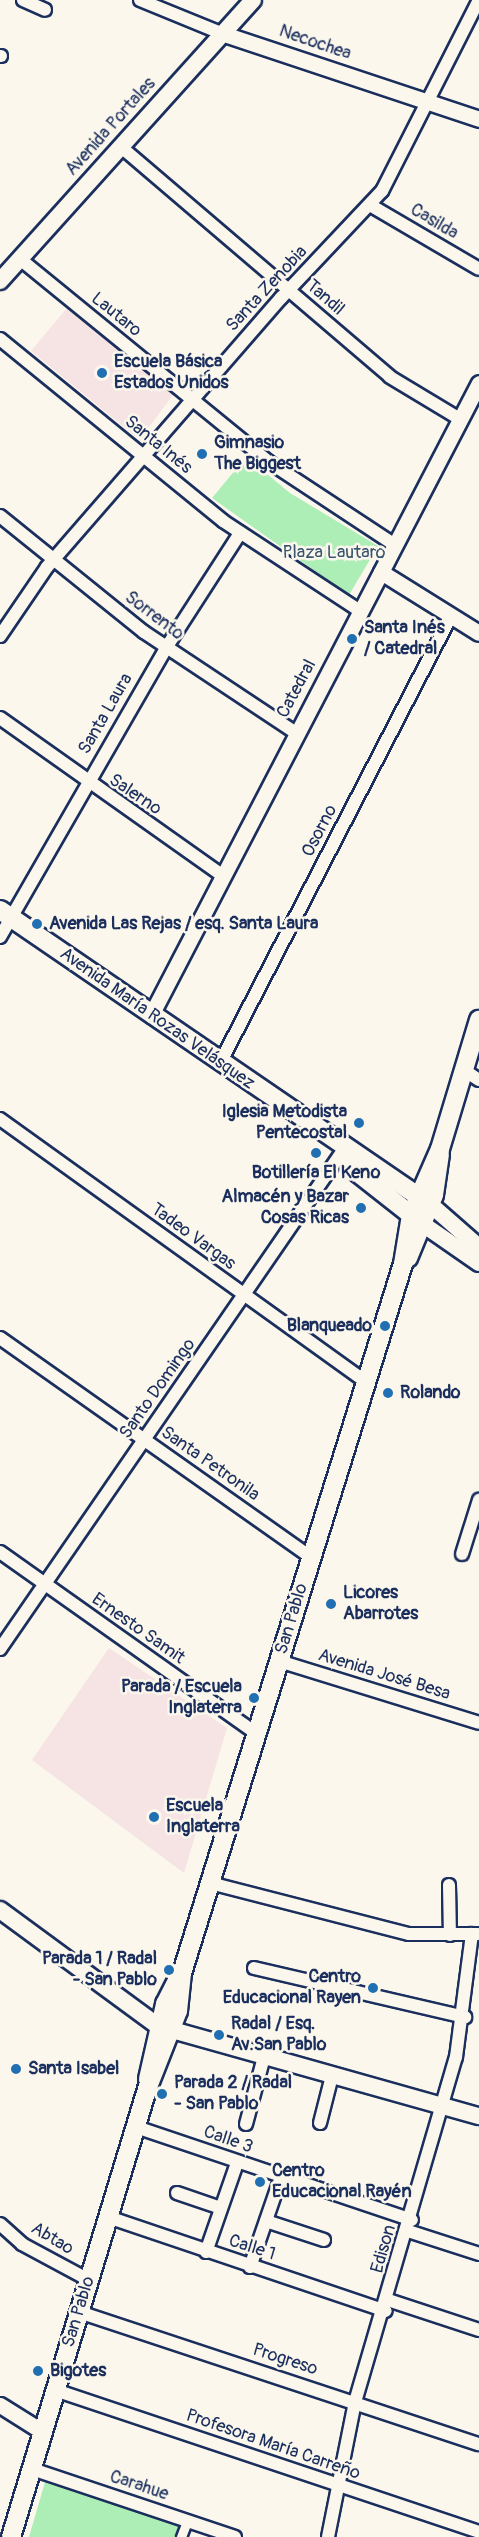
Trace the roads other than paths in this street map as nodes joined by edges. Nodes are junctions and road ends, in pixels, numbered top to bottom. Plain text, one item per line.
1 (23, 0) edge
2 (140, 0) edge
3 (253, 0) edge
4 (479, 0) edge
5 (45, 10) dead end
6 (221, 33) junction
7 (430, 103) junction
8 (479, 119) edge
9 (120, 146) junction
10 (370, 205) junction
11 (20, 259) junction
12 (479, 269) edge
13 (0, 281) edge
14 (288, 290) junction
15 (0, 339) edge
16 (479, 383) edge
17 (192, 400) junction
18 (460, 419) junction
19 (144, 457) junction
20 (0, 516) edge
21 (240, 533) junction
22 (395, 545) junction
23 (53, 562) junction
24 (381, 572) junction
25 (360, 611) junction
26 (451, 616) junction
27 (479, 633) edge
28 (0, 636) edge
29 (166, 648) junction
30 (0, 718) edge
31 (296, 733) junction
32 (86, 783) junction
33 (224, 876) junction
34 (6, 914) edge
35 (0, 937) edge
36 (152, 1015) junction
37 (479, 1020) edge
38 (220, 1063) junction
39 (472, 1075) edge
40 (0, 1119) edge
41 (344, 1149) junction
42 (424, 1201) junction
43 (418, 1220) junction
44 (479, 1247) edge
45 (479, 1263) edge
46 (244, 1295) junction
47 (0, 1338) edge
48 (366, 1382) junction
49 (144, 1440) junction
50 (479, 1500) edge
51 (0, 1552) edge
52 (462, 1554) dead end
53 (312, 1558) junction
54 (45, 1586) junction
55 (0, 1649) edge
56 (279, 1661) junction
57 (479, 1723) edge
58 (256, 1734) junction
59 (210, 1883) junction
60 (449, 1885) dead end
61 (0, 1910) edge
62 (475, 1934) edge
63 (450, 1935) junction
64 (254, 1968) dead end
65 (465, 2017) junction
66 (165, 2029) junction
67 (264, 2057) junction
68 (332, 2076) junction
69 (443, 2106) junction
70 (479, 2115) edge
71 (320, 2123) dead end
72 (246, 2124) dead end
73 (136, 2127) junction
74 (237, 2163) junction
75 (281, 2177) junction
76 (177, 2193) dead end
77 (221, 2208) junction
78 (108, 2217) junction
79 (266, 2221) junction
80 (0, 2224) edge
81 (410, 2226) junction
82 (324, 2240) dead end
83 (206, 2252) junction
84 (479, 2254) edge
85 (250, 2267) junction
86 (89, 2280) junction
87 (386, 2305) junction
88 (79, 2312) junction
89 (479, 2330) edge
90 (56, 2390) junction
91 (355, 2402) junction
92 (0, 2405) edge
93 (43, 2432) junction
94 (479, 2444) edge
95 (32, 2469) junction
96 (338, 2486) junction
97 (187, 2521) junction
98 (479, 2532) edge
99 (11, 2537) edge
100 (181, 2537) edge
101 (235, 2537) edge
102 (328, 2537) edge

1 - 5 street
2 - 6 street, Necochea
3 - 6 main road, Avenida Portales
4 - 7 street, Santa Zenobia
6 - 7 street, Necochea
6 - 9 main road, Avenida Portales
7 - 8 street, Necochea
7 - 10 street, Santa Zenobia
9 - 11 main road, Avenida Portales
9 - 14 street, Tandil
10 - 12 street, Casilda
10 - 14 street, Santa Zenobia
11 - 13 main road, Avenida Portales
11 - 17 street, Lautaro
14 - 17 street, Santa Zenobia
14 - 18 street, Tandil
15 - 19 street, Santa Inés
16 - 18 street, Catedral
17 - 19 street, Santa Zenobia
17 - 22 street, Lautaro
18 - 22 street, Catedral
19 - 21 street, Santa Inés
19 - 23 street, Santa Zenobia
20 - 23 street, Sorrento
21 - 25 street, Santa Inés
21 - 29 street, Santa Laura
22 - 24 street, Catedral
23 - 28 street, Santa Zenobia
23 - 29 street, Sorrento
24 - 25 street, Catedral
24 - 26 street
25 - 31 street, Catedral
26 - 27 street
26 - 38 street, Osorno
29 - 31 street, Sorrento
29 - 32 street, Santa Laura
30 - 32 street, Salerno
31 - 33 street, Catedral
32 - 33 street, Salerno
32 - 34 street, Santa Laura
33 - 36 street, Catedral
34 - 35 street
34 - 36 main road, Avenida María Rozas Velásquez
36 - 38 main road, Avenida María Rozas Velásquez
37 - 39 main road, San Pablo
38 - 41 main road, Avenida María Rozas Velásquez
39 - 42 main road, San Pablo
40 - 46 street, Tadeo Vargas
41 - 42 main road, Avenida María Rozas Velásquez
41 - 43 main road, Avenida María Rozas Velásquez
41 - 46 street, Santo Domingo
42 - 43 main road, San Pablo
42 - 44 main road
43 - 45 main road
43 - 48 main road, San Pablo
46 - 48 street, Tadeo Vargas
46 - 49 street, Santo Domingo
47 - 49 street, Santa Petronila
48 - 53 main road, San Pablo
49 - 53 street, Santa Petronila
49 - 54 street, Santo Domingo
50 - 52 street
51 - 54 street, Ernesto Samit
53 - 56 main road, San Pablo
54 - 55 street, Santo Domingo
54 - 58 street, Ernesto Samit
56 - 57 street, Avenida José Besa
56 - 58 main road, San Pablo
58 - 59 main road, San Pablo
59 - 63 street
59 - 66 main road, San Pablo
60 - 63 street
61 - 66 main road
62 - 63 street
62 - 65 street, Edison
64 - 65 street
65 - 69 street, Edison
66 - 67 main road
66 - 73 main road, San Pablo
67 - 68 main road
67 - 72 street
68 - 69 main road
68 - 71 street
69 - 70 main road
69 - 81 street, Edison
73 - 74 street, Calle 3
73 - 78 main road, San Pablo
74 - 75 street, Calle 3
74 - 77 street
75 - 79 street
75 - 81 street, Calle 3
76 - 77 street
77 - 83 street
78 - 83 street, Calle 1
78 - 86 main road, San Pablo
79 - 82 street
79 - 85 street
80 - 86 street, Abtao
81 - 84 street, Calle 3
81 - 87 street, Edison
83 - 85 street, Calle 1
85 - 87 street, Calle 1
86 - 88 main road, San Pablo
87 - 89 street, Calle 1
87 - 91 street, Edison
88 - 90 main road, San Pablo
88 - 91 street, Progreso
90 - 93 main road, San Pablo
90 - 96 street, Profesora María Carreño
91 - 94 street, Progreso
91 - 96 street, Edison
92 - 93 street
93 - 95 main road, San Pablo
95 - 97 street, Carahue
95 - 99 main road, San Pablo
96 - 98 street, Profesora María Carreño
96 - 102 street, Edison
97 - 100 street
97 - 101 street, Carahue

